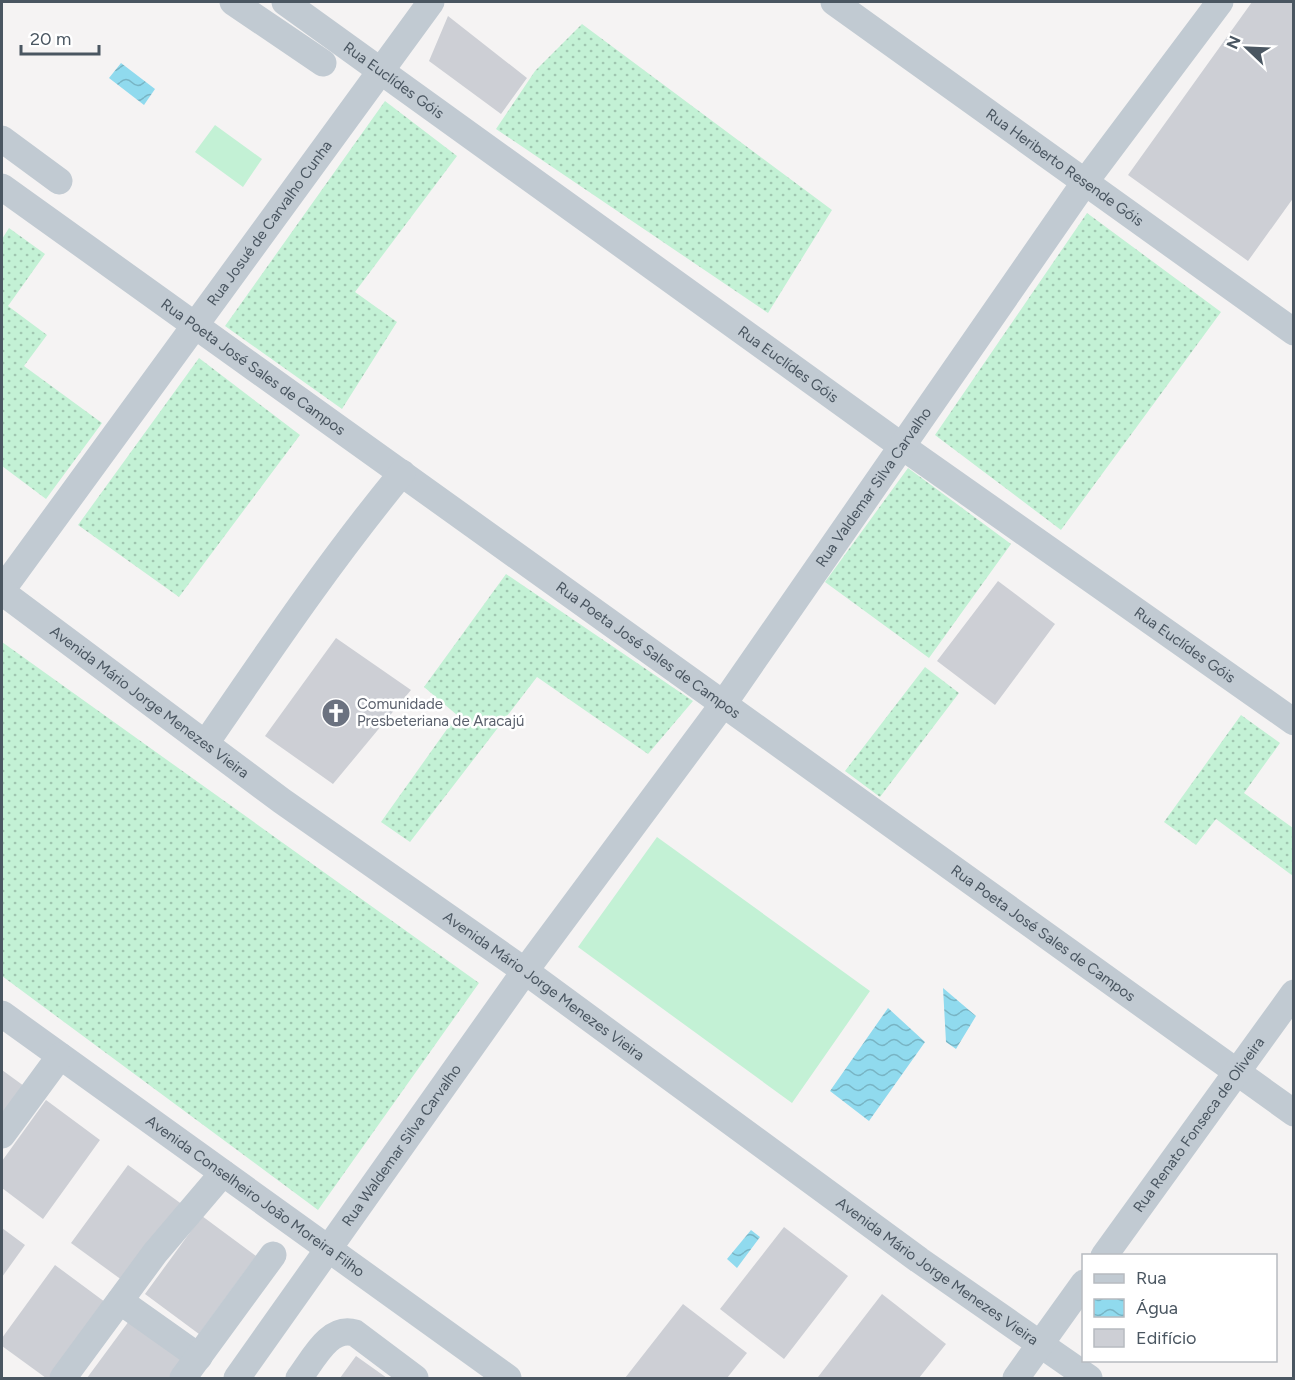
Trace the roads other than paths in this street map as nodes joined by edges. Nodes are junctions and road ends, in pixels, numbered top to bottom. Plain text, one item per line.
1 (233, 2) edge
2 (285, 2) edge
3 (430, 2) edge
4 (834, 2) edge
5 (1220, 2) edge
6 (323, 63) dead end
7 (381, 69) junction
8 (2, 139) edge
9 (59, 181) dead end
10 (1085, 182) junction
11 (2, 188) edge
12 (193, 324) junction
13 (1293, 332) edge
14 (903, 447) junction
15 (402, 473) junction
16 (2, 591) edge
17 (724, 703) junction
18 (1293, 722) edge
19 (206, 743) junction
20 (525, 971) junction
21 (1293, 993) edge
22 (2, 1014) edge
23 (60, 1056) junction
24 (1236, 1072) junction
25 (1293, 1113) edge
26 (2, 1135) edge
27 (223, 1173) junction
28 (329, 1250) junction
29 (1105, 1254) edge
30 (273, 1256) dead end
31 (1082, 1284) edge
32 (120, 1301) junction
33 (1040, 1344) junction
34 (199, 1357) junction
35 (63, 1378) edge
36 (183, 1378) edge
37 (237, 1378) edge
38 (299, 1378) edge
39 (415, 1378) edge
40 (508, 1378) edge
41 (1016, 1378) edge
42 (1089, 1378) edge

1 - 6 street
2 - 7 street, Rua Euclídes Góis
3 - 7 street, Rua Josué de Carvalho Cunha
4 - 10 street, Rua Heriberto Resende Góis
5 - 10 street, Rua Valdemar Silva Carvalho
7 - 12 street, Rua Josué de Carvalho Cunha
7 - 14 street, Rua Euclídes Góis
8 - 9 street
10 - 13 street, Rua Heriberto Resende Góis
10 - 14 street, Rua Valdemar Silva Carvalho
11 - 12 street, Rua Poeta José Sales de Campos
12 - 15 street, Rua Poeta José Sales de Campos
12 - 16 street, Rua Josué de Carvalho Cunha
14 - 17 street, Rua Valdemar Silva Carvalho
14 - 18 street, Rua Euclídes Góis
15 - 17 street, Rua Poeta José Sales de Campos
15 - 19 street
16 - 19 street, Avenida Mário Jorge Menezes Vieira
17 - 20 street, Rua Valdemar Silva Carvalho
17 - 24 street, Rua Poeta José Sales de Campos
19 - 20 street, Avenida Mário Jorge Menezes Vieira
20 - 28 street, Rua Waldemar Silva Carvalho
20 - 33 street, Avenida Mário Jorge Menezes Vieira
21 - 24 street, Rua Renato Fonseca de Oliveira
22 - 23 street, Avenida Conselheiro João Moreira Filho
23 - 26 street
23 - 27 street, Avenida Conselheiro João Moreira Filho
24 - 25 street, Rua Poeta José Sales de Campos
24 - 29 street, Rua Renato Fonseca de Oliveira
27 - 28 street, Avenida Conselheiro João Moreira Filho
27 - 32 street
28 - 37 street, Rua Waldemar Silva Carvalho
28 - 40 street, Avenida Conselheiro João Moreira Filho
30 - 34 street
31 - 33 street
32 - 34 street
32 - 35 street
33 - 41 street
33 - 42 street, Avenida Mário Jorge Menezes Vieira
34 - 36 street
38 - 39 street

